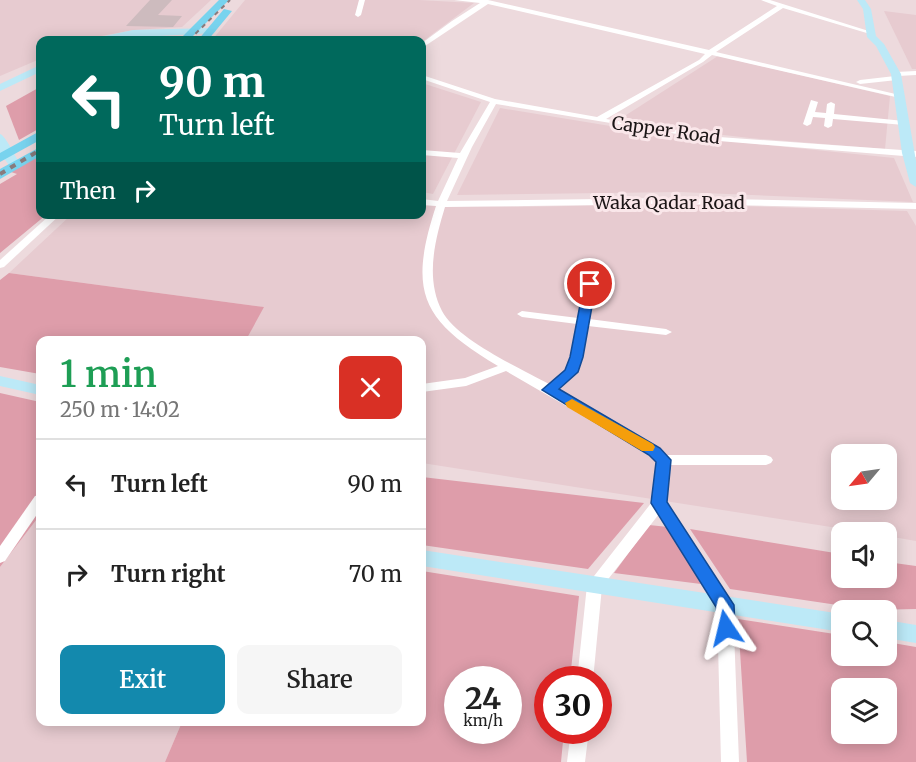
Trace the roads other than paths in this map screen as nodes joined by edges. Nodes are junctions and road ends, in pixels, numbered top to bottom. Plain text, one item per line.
1 (224, 0) edge
2 (236, 0) edge
3 (362, 0) edge
4 (457, 0) edge
5 (764, 0) edge
6 (861, 0) edge
7 (872, 0) edge
8 (490, 1) edge
9 (782, 6) junction
10 (867, 9) junction
11 (358, 15) dead end
12 (189, 35) edge
13 (872, 35) junction
14 (115, 36) edge
15 (156, 36) edge
16 (207, 36) edge
17 (426, 43) edge
18 (711, 52) junction
19 (36, 65) edge
20 (36, 70) edge
21 (916, 73) edge
22 (897, 76) junction
23 (426, 78) edge
24 (0, 82) edge
25 (847, 83) junction
26 (0, 88) edge
27 (900, 96) junction
28 (494, 101) junction
29 (814, 102) dead end
30 (831, 104) dead end
31 (810, 114) junction
32 (829, 116) junction
33 (598, 120) junction
34 (904, 123) junction
35 (807, 124) dead end
36 (828, 126) dead end
37 (0, 137) edge
38 (36, 137) edge
39 (426, 152) edge
40 (36, 153) edge
41 (912, 153) edge
42 (3, 156) edge
43 (462, 156) junction
44 (15, 165) junction
45 (0, 174) edge
46 (916, 183) edge
47 (426, 202) edge
48 (443, 204) junction
49 (916, 206) edge
50 (52, 219) edge
51 (0, 266) edge
52 (590, 284) dead end
53 (522, 314) dead end
54 (583, 321) junction
55 (666, 332) dead end
56 (507, 366) junction
57 (0, 381) edge
58 (426, 388) edge
59 (36, 389) edge
60 (549, 390) junction
61 (663, 460) junction
62 (766, 460) dead end
63 (659, 503) junction
64 (36, 506) edge
65 (0, 557) edge
66 (426, 559) edge
67 (595, 585) junction
68 (725, 605) junction
69 (831, 621) edge
70 (897, 631) edge
71 (916, 634) edge
72 (586, 666) edge
73 (578, 744) edge
74 (576, 762) edge
75 (730, 762) edge

1 - 12 main road
2 - 16 main road
3 - 11 street
4 - 8 street
5 - 9 street
6 - 10 street
7 - 10 street
8 - 17 street
8 - 18 street
9 - 13 street
9 - 18 street
10 - 13 street
12 - 14 street
12 - 15 street
12 - 16 street
13 - 22 street
18 - 25 street
18 - 33 street
19 - 24 street
20 - 26 street
21 - 22 street
22 - 25 street
22 - 27 street
23 - 28 street, Capper Road
25 - 27 street
27 - 34 street
28 - 33 street, Capper Road
28 - 43 street
29 - 31 street
30 - 32 street
31 - 32 street
31 - 35 street
32 - 34 street
32 - 36 street
33 - 41 street, Capper Road
34 - 41 street
37 - 42 street
38 - 42 main road
39 - 43 street
40 - 44 main road
41 - 46 street
42 - 44 street
43 - 48 street
44 - 45 main road
47 - 48 street, Waka Qadar Road
48 - 49 street, Waka Qadar Road
48 - 56 street
50 - 51 street
52 - 54 street
53 - 54 street
54 - 55 street
54 - 60 street
56 - 58 street
56 - 60 street
57 - 59 street
60 - 61 street
61 - 62 street
61 - 63 street
63 - 67 street
63 - 68 street
64 - 65 street
66 - 67 street
67 - 68 street
67 - 72 street
68 - 69 street
68 - 75 street
70 - 71 street
73 - 74 street

